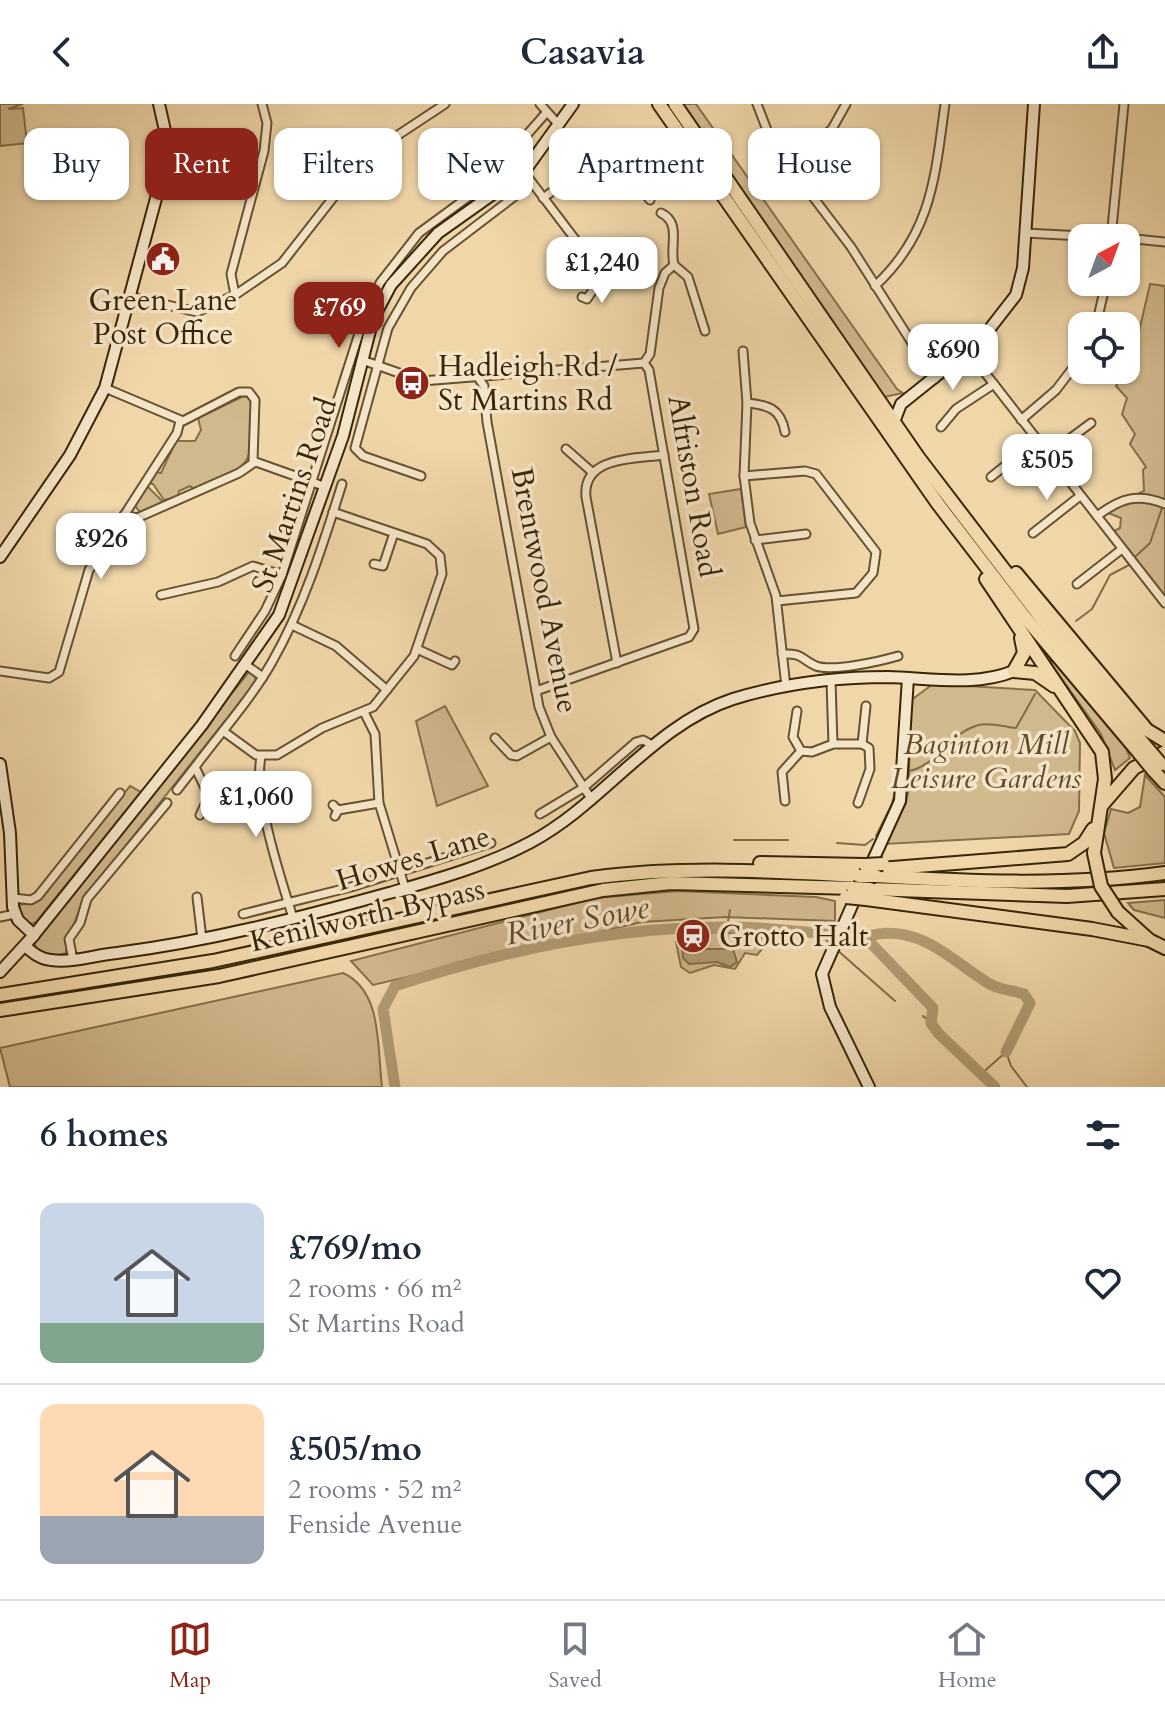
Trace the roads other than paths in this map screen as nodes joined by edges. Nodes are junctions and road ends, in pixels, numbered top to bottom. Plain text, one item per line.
1 (159, 104) edge
2 (262, 104) edge
3 (540, 104) edge
4 (573, 104) edge
5 (583, 104) edge
6 (659, 104) edge
7 (675, 104) edge
8 (757, 104) edge
9 (846, 104) edge
10 (945, 104) edge
11 (1034, 104) edge
12 (1124, 104) edge
13 (440, 106) edge
14 (546, 113) junction
15 (559, 125) junction
16 (766, 128) edge
17 (833, 128) edge
18 (533, 160) edge
19 (533, 184) edge
20 (549, 193) edge
21 (543, 198) junction
22 (485, 200) edge
23 (510, 200) edge
24 (816, 200) edge
25 (661, 213) dead end
26 (1112, 224) edge
27 (1025, 233) junction
28 (1068, 236) edge
29 (1140, 240) edge
30 (1165, 242) edge
31 (674, 265) junction
32 (606, 270) junction
33 (625, 280) dead end
34 (875, 286) junction
35 (235, 295) junction
36 (129, 296) junction
37 (582, 297) dead end
38 (705, 331) dead end
39 (743, 351) dead end
40 (968, 351) junction
41 (362, 360) junction
42 (644, 363) junction
43 (378, 366) junction
44 (1068, 374) edge
45 (479, 379) junction
46 (935, 379) junction
47 (994, 384) junction
48 (105, 388) junction
49 (908, 398) junction
50 (879, 401) junction
51 (747, 403) junction
52 (1021, 420) junction
53 (180, 421) junction
54 (894, 422) junction
55 (1091, 423) dead end
56 (941, 427) dead end
57 (785, 432) dead end
58 (1037, 440) junction
59 (566, 449) dead end
60 (1049, 454) junction
61 (664, 455) junction
62 (255, 462) junction
63 (418, 463) dead end
64 (592, 472) junction
65 (744, 476) junction
66 (991, 477) dead end
67 (313, 483) junction
68 (342, 484) dead end
69 (326, 487) junction
70 (1080, 496) junction
71 (1162, 503) edge
72 (333, 512) junction
73 (124, 515) junction
74 (1097, 516) junction
75 (394, 533) junction
76 (1033, 533) dead end
77 (806, 534) dead end
78 (961, 535) junction
79 (979, 538) junction
80 (755, 540) junction
81 (1122, 549) junction
82 (0, 557) edge
83 (374, 564) dead end
84 (282, 575) junction
85 (1077, 584) dead end
86 (159, 595) dead end
87 (777, 601) junction
88 (1165, 603) edge
89 (292, 625) junction
90 (1020, 630) junction
91 (417, 649) junction
92 (782, 654) junction
93 (235, 656) dead end
94 (898, 656) dead end
95 (455, 661) dead end
96 (617, 663) junction
97 (246, 665) junction
98 (0, 671) edge
99 (1014, 671) junction
100 (263, 677) junction
101 (908, 678) junction
102 (831, 681) junction
103 (786, 687) junction
104 (387, 690) junction
105 (536, 691) junction
106 (1063, 692) junction
107 (866, 706) dead end
108 (797, 711) dead end
109 (364, 712) junction
110 (223, 731) junction
111 (551, 737) junction
112 (495, 738) dead end
113 (1165, 741) edge
114 (833, 744) junction
115 (862, 744) junction
116 (654, 746) junction
117 (801, 751) junction
118 (1144, 752) junction
119 (261, 757) junction
120 (0, 764) edge
121 (1161, 764) edge
122 (195, 767) junction
123 (1165, 783) edge
124 (583, 788) junction
125 (177, 790) dead end
126 (120, 793) dead end
127 (592, 800) junction
128 (785, 801) dead end
129 (167, 803) dead end
130 (379, 803) junction
131 (858, 803) dead end
132 (1100, 808) junction
133 (335, 810) dead end
134 (540, 814) dead end
135 (200, 815) dead end
136 (1097, 823) junction
137 (491, 843) dead end
138 (880, 870) junction
139 (400, 872) junction
140 (1165, 873) edge
141 (857, 879) junction
142 (405, 888) junction
143 (1165, 889) edge
144 (528, 890) junction
145 (868, 894) junction
146 (197, 897) dead end
147 (13, 898) junction
148 (288, 903) junction
149 (15, 914) junction
150 (243, 914) dead end
151 (0, 917) edge
152 (293, 918) junction
153 (34, 935) junction
154 (202, 939) junction
155 (1149, 940) junction
156 (25, 946) junction
157 (1165, 948) edge
158 (73, 960) junction
159 (0, 972) edge
160 (0, 995) edge
161 (1, 1010) edge
162 (869, 1087) edge

1 - 36 main road
2 - 35 street
3 - 14 street
4 - 15 main road, St Martins Road
5 - 15 main road, St Martins Road
6 - 78 highway
7 - 50 highway
8 - 16 street
9 - 17 street
10 - 34 street
11 - 27 main road
12 - 26 street
13 - 35 street
14 - 15 street
14 - 67 street, St Martins Road
15 - 18 main road, St Martins Road
19 - 21 street
20 - 21 street
21 - 32 street
22 - 41 main road, St Martins Road
23 - 43 street, St Martins Road
24 - 34 street
25 - 31 street
27 - 28 street
27 - 40 main road
29 - 30 street
31 - 38 street
31 - 42 street, Alfriston Road
32 - 33 street
32 - 37 street
34 - 46 street
35 - 36 street
36 - 48 main road
39 - 51 street
40 - 46 main road
40 - 47 street
41 - 43 street
41 - 69 main road, St Martins Road
42 - 45 street
42 - 61 street, Alfriston Road
43 - 45 street
43 - 63 street, St Martins Road
44 - 52 street
45 - 105 street, Brentwood Avenue
46 - 49 main road
47 - 52 street
47 - 56 street
48 - 53 street
48 - 82 main road
49 - 50 main road
49 - 54 main road
50 - 54 highway
51 - 57 street
51 - 65 street
52 - 58 street
53 - 62 street
53 - 73 street
54 - 79 highway
55 - 60 street
58 - 60 street
58 - 66 street
59 - 64 street
60 - 70 street
61 - 64 street
61 - 96 street, Alfriston Road
62 - 67 street
62 - 73 street
64 - 96 street
65 - 80 street
65 - 87 street
67 - 69 street
67 - 84 street, St Martins Road
68 - 72 street, St Martins Road
69 - 97 main road, St Martins Road
70 - 74 street
70 - 76 street
71 - 74 street
72 - 75 street
72 - 89 street, St Martins Road
73 - 98 street
74 - 81 street
75 - 83 street
75 - 91 street
77 - 80 street
78 - 90 highway
78 - 118 highway
79 - 113 highway
79 - 118 highway
80 - 87 street
81 - 85 street
81 - 88 street
84 - 86 street
84 - 93 street, St Martins Road
87 - 92 street
89 - 100 street, St Martins Road
89 - 104 street
90 - 99 highway
90 - 106 highway
91 - 95 street
91 - 104 street
92 - 94 street
92 - 103 street
96 - 105 street, Alfriston Road
97 - 100 street
97 - 153 main road, St Martins Road
99 - 101 main road, Howes Lane
99 - 106 highway
100 - 110 street, St Martins Road
101 - 102 main road, Howes Lane
101 - 162 main road
102 - 103 main road, Howes Lane
102 - 114 street
103 - 116 main road, Howes Lane
104 - 109 street
105 - 111 street, Brentwood Avenue
106 - 132 highway
107 - 115 street
108 - 117 street
109 - 119 street
109 - 130 street
110 - 119 street
110 - 122 street, St Martins Road
111 - 112 street
111 - 124 street, Brentwood Avenue
114 - 115 street
114 - 117 street
115 - 131 street
116 - 124 street, Howes Lane
116 - 127 main road, Howes Lane
117 - 128 street
118 - 121 highway, bridge
119 - 148 street
120 - 147 main road
121 - 123 highway
121 - 132 highway
122 - 125 street, St Martins Road
122 - 135 street
124 - 127 street, Brentwood Avenue
124 - 134 street
126 - 147 street
127 - 142 main road, Howes Lane
129 - 158 street
130 - 133 street
130 - 139 street
132 - 136 highway
136 - 138 highway
136 - 155 highway, bridge
137 - 139 street, Howes Lane
138 - 140 highway
138 - 141 highway, bridge
139 - 142 street
139 - 148 street, Howes Lane
141 - 144 highway
141 - 144 highway
141 - 145 highway, bridge
141 - 161 highway, Kenilworth Bypass
142 - 152 main road, Howes Lane
143 - 145 highway
144 - 160 highway, Kenilworth Bypass
145 - 155 highway
146 - 154 street
147 - 149 main road
148 - 150 street, Howes Lane
148 - 152 street
149 - 151 street
149 - 153 main road
152 - 154 main road, Howes Lane
153 - 156 main road, St Martins Road
154 - 158 main road, Howes Lane
155 - 157 highway
156 - 158 main road, Howes Lane
156 - 159 main road, St Martins Road

